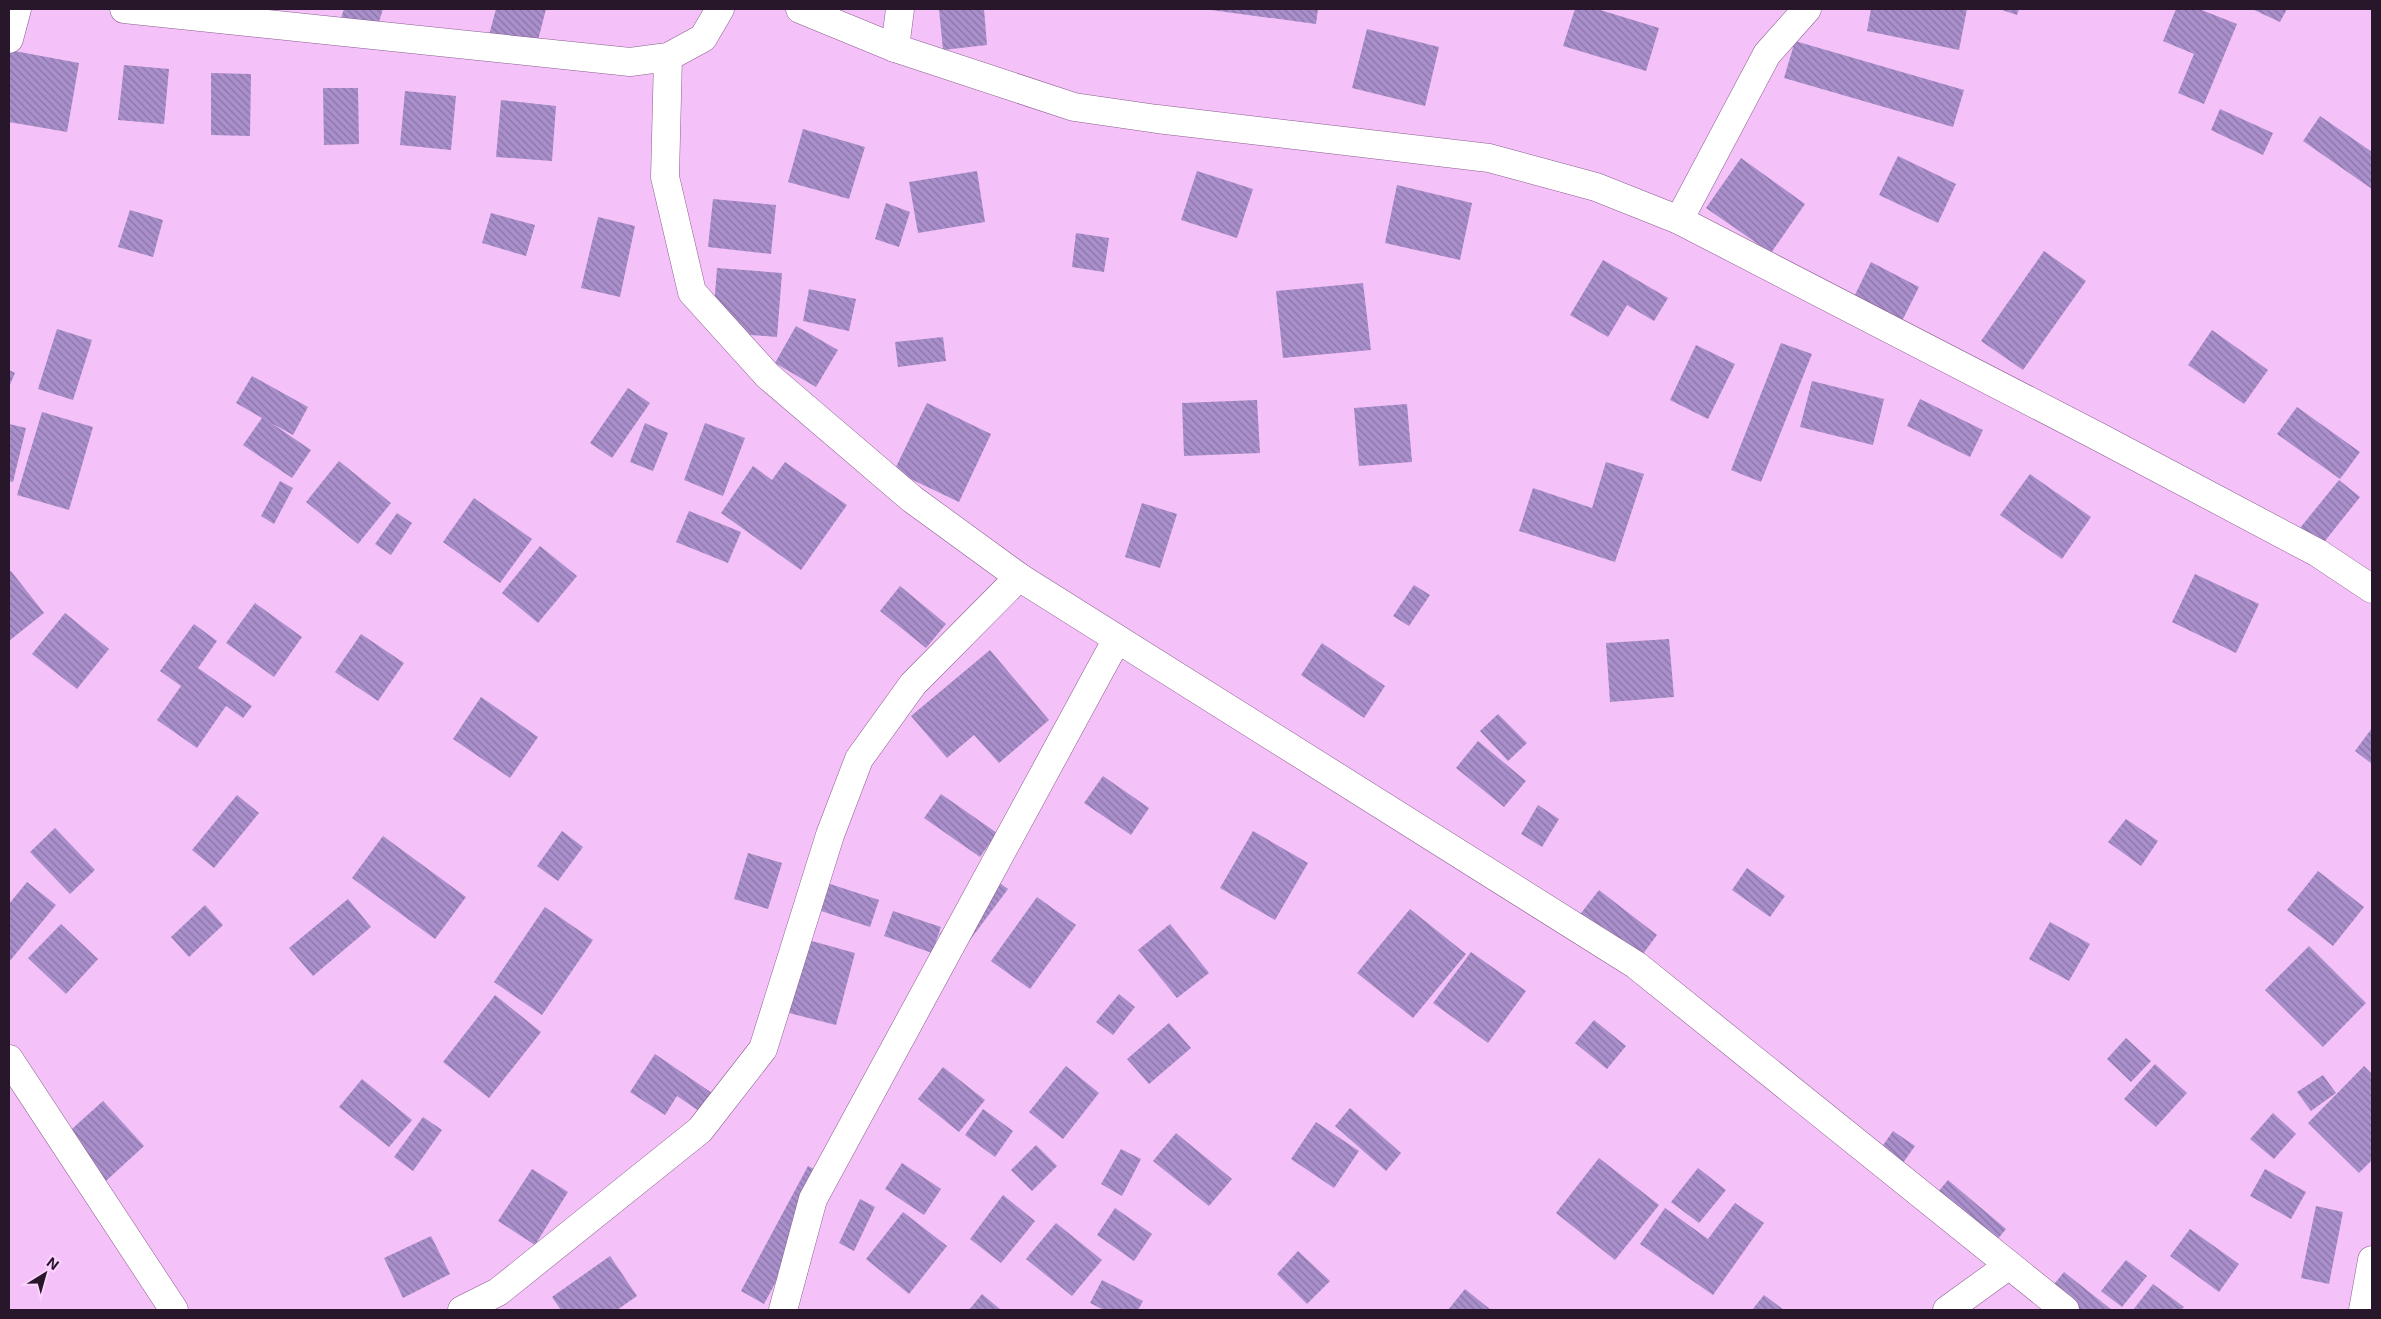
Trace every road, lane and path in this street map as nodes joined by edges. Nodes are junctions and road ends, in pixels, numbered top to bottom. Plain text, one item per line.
1 (17, 9) edge
2 (124, 9) edge
3 (720, 9) edge
4 (800, 9) edge
5 (900, 9) edge
6 (1807, 9) edge
7 (9, 39) edge
8 (895, 48) junction
9 (668, 57) junction
10 (1679, 220) junction
11 (1019, 577) junction
12 (2372, 590) edge
13 (1117, 639) junction
14 (9, 1059) edge
15 (2372, 1260) edge
16 (2008, 1266) junction
17 (174, 1310) edge
18 (462, 1310) edge
19 (783, 1310) edge
20 (1947, 1310) edge
21 (2065, 1310) edge
22 (2363, 1310) edge

1 - 7 street
2 - 9 street
3 - 9 street
4 - 8 street
5 - 8 street
6 - 10 street
8 - 10 street
9 - 11 street
10 - 12 street
11 - 13 street
11 - 18 street
13 - 16 street
13 - 19 street
14 - 17 street
15 - 22 street
16 - 20 street
16 - 21 street

